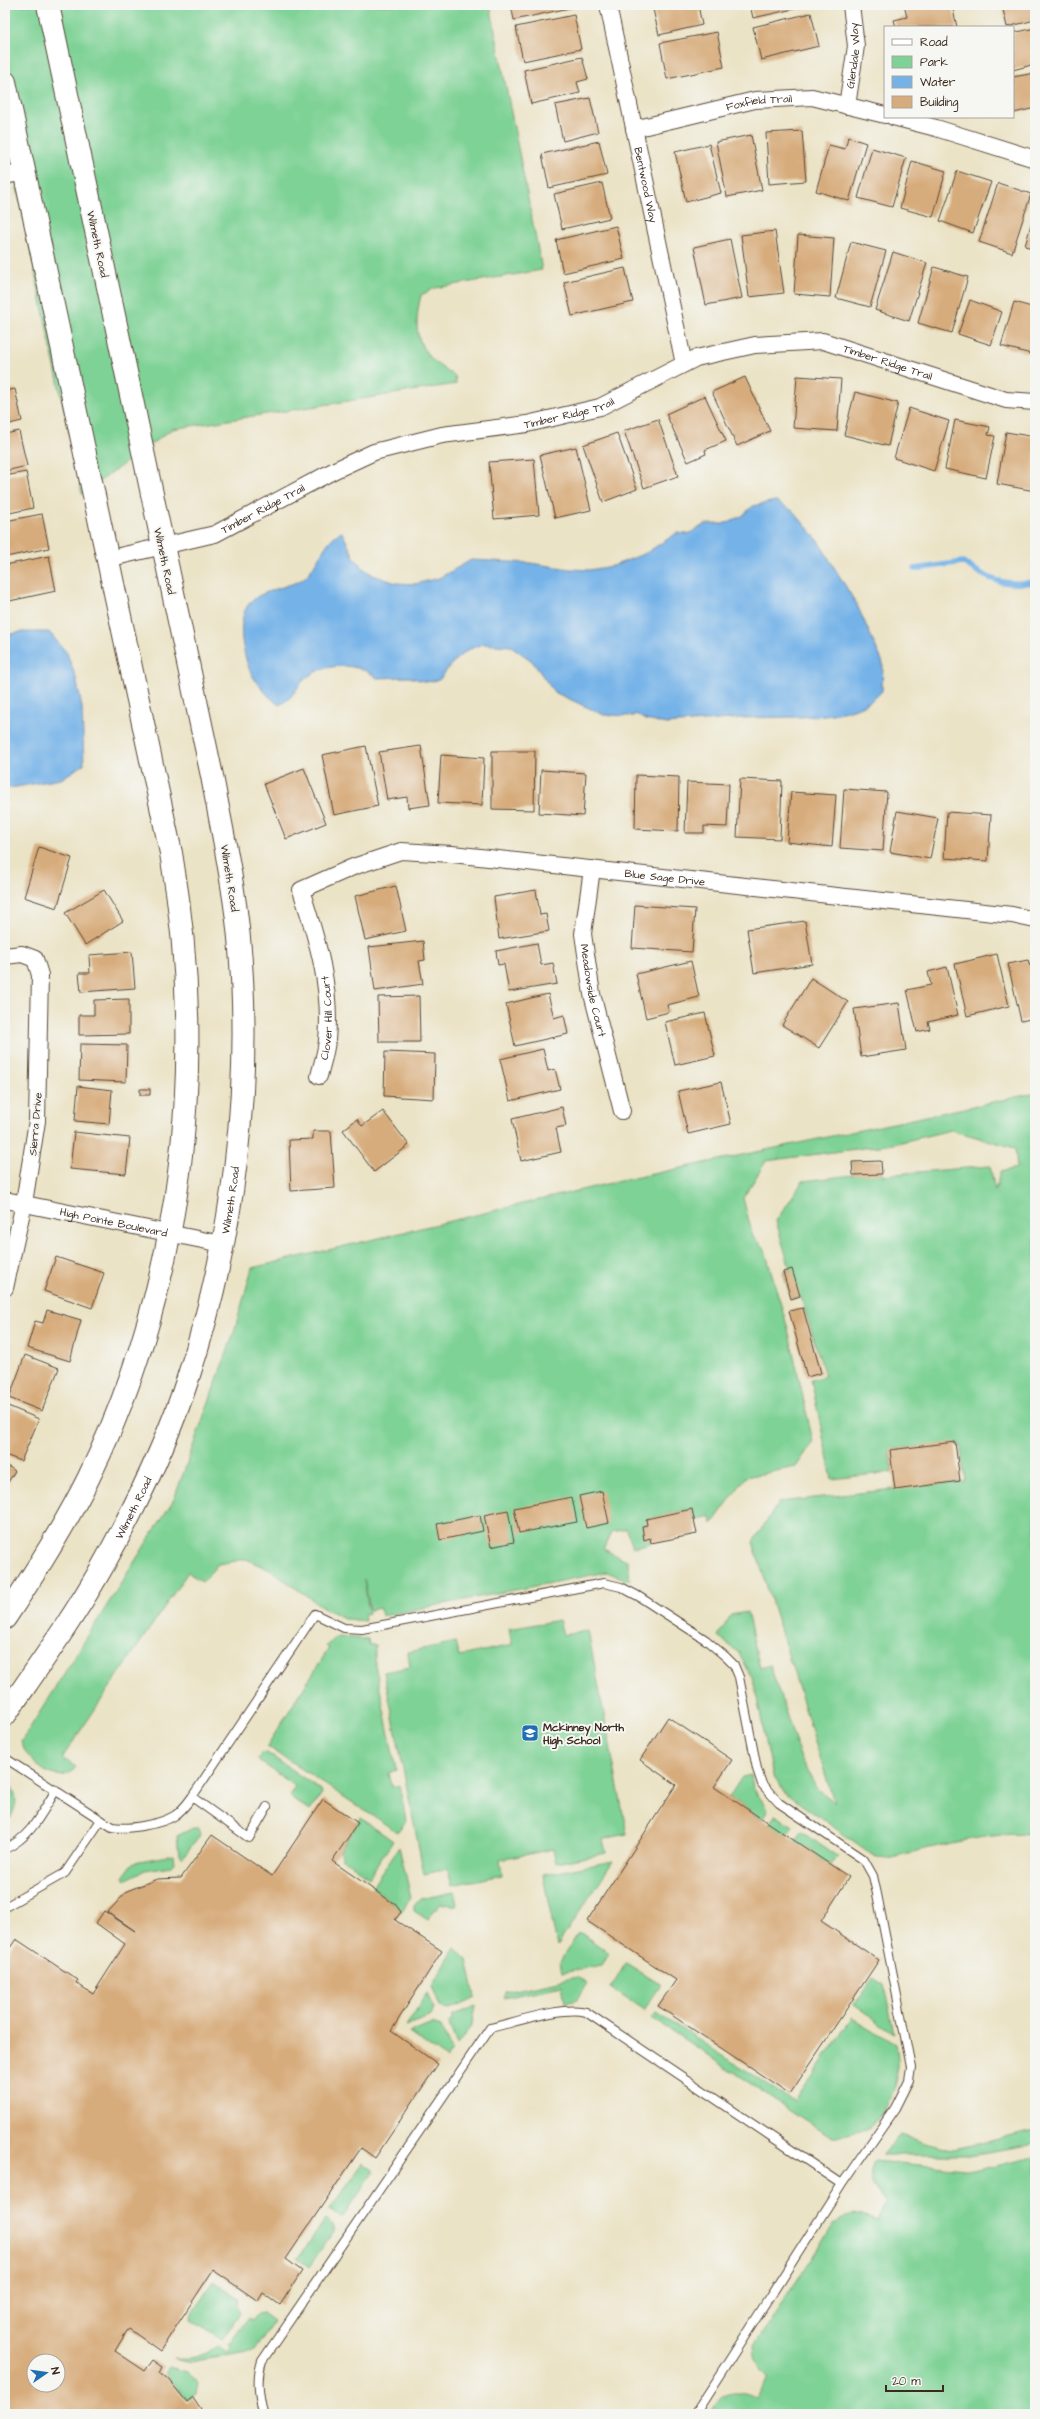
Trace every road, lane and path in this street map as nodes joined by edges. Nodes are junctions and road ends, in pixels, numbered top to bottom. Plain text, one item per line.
1 (48, 5) edge
2 (608, 5) edge
3 (851, 5) edge
4 (5, 82) edge
5 (847, 106) junction
6 (884, 115) edge
7 (897, 118) edge
8 (634, 129) junction
9 (1035, 159) edge
10 (15, 174) edge
11 (684, 364) junction
12 (1035, 402) edge
13 (162, 547) junction
14 (107, 559) junction
15 (592, 869) junction
16 (301, 890) joint
17 (1035, 920) edge
18 (5, 956) edge
19 (319, 1076) dead end
20 (622, 1111) dead end
21 (5, 1200) edge
22 (24, 1203) junction
23 (170, 1233) junction
24 (222, 1244) junction
25 (5, 1288) edge
26 (5, 1618) edge
27 (5, 1715) edge
28 (5, 1758) edge
29 (56, 1790) junction
30 (192, 1797) junction
31 (267, 1807) dead end
32 (101, 1820) junction
33 (5, 1849) edge
34 (5, 1907) edge
35 (842, 2184) junction
36 (263, 2414) edge
37 (695, 2414) edge

1 - 13 main road, Wilmeth Road
2 - 8 street, Bentwood Way
3 - 5 street, Glendale Way
4 - 10 main road
5 - 6 street, Foxfield Trail
5 - 8 street, Foxfield Trail
7 - 9 street
8 - 11 street, Bentwood Way
10 - 14 main road
11 - 12 street, Timber Ridge Trail
11 - 13 street, Timber Ridge Trail
13 - 14 street, Timber Ridge Trail
13 - 24 main road, Wilmeth Road
14 - 23 main road
15 - 16 street, Blue Sage Drive
15 - 17 street, Blue Sage Drive
15 - 20 street, Meadowside Court
16 - 19 street, Clover Hill Court
18 - 22 street, Sierra Drive
21 - 22 street, High Pointe Boulevard
22 - 23 street, High Pointe Boulevard
22 - 25 street, Sierra Drive
23 - 24 street, High Pointe Boulevard
23 - 26 main road
24 - 27 main road, Wilmeth Road
28 - 29 lane
29 - 32 lane
29 - 33 lane
30 - 31 lane
30 - 32 lane
30 - 35 lane
32 - 34 lane
35 - 36 lane
35 - 37 lane

